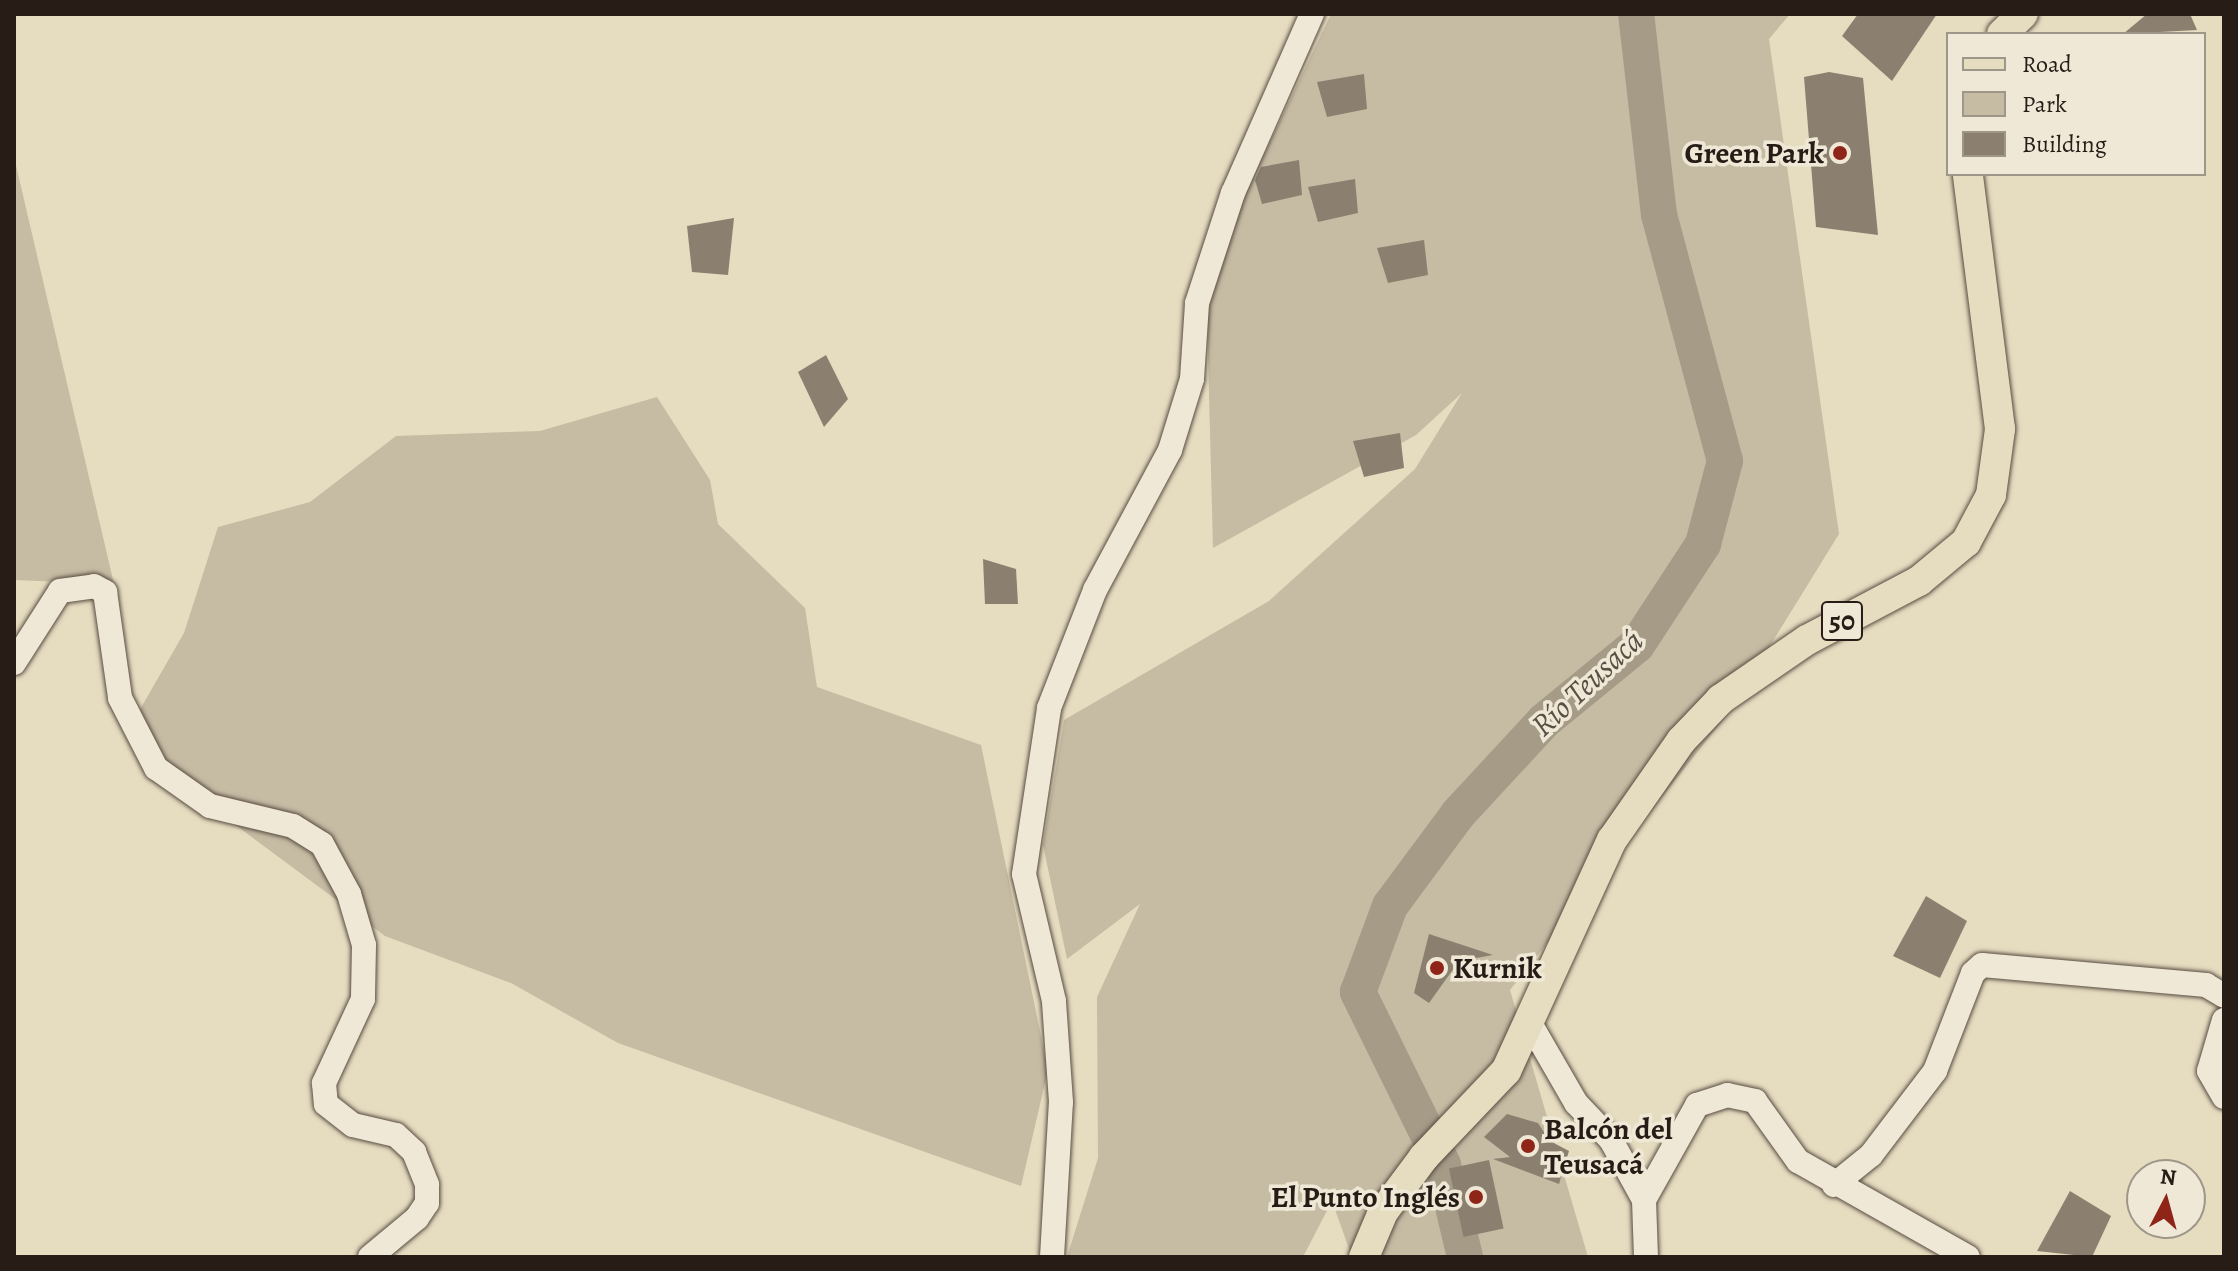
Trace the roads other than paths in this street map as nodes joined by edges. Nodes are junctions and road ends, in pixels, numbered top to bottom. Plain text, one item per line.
1 (1312, 14) edge
2 (2023, 14) edge
3 (2004, 32) edge
4 (1968, 176) edge
5 (14, 663) edge
6 (2224, 996) edge
7 (2224, 1020) edge
8 (1531, 1025) junction
9 (2224, 1097) edge
10 (1834, 1185) junction
11 (1644, 1200) junction
12 (370, 1257) edge
13 (1052, 1257) edge
14 (1364, 1257) edge
15 (1646, 1257) edge
16 (1968, 1257) edge

1 - 13 street
2 - 3 main road
4 - 8 main road, 50
5 - 12 street
6 - 10 street
7 - 9 street
8 - 11 street
8 - 14 main road, 50
10 - 11 street
10 - 16 street
11 - 15 street

